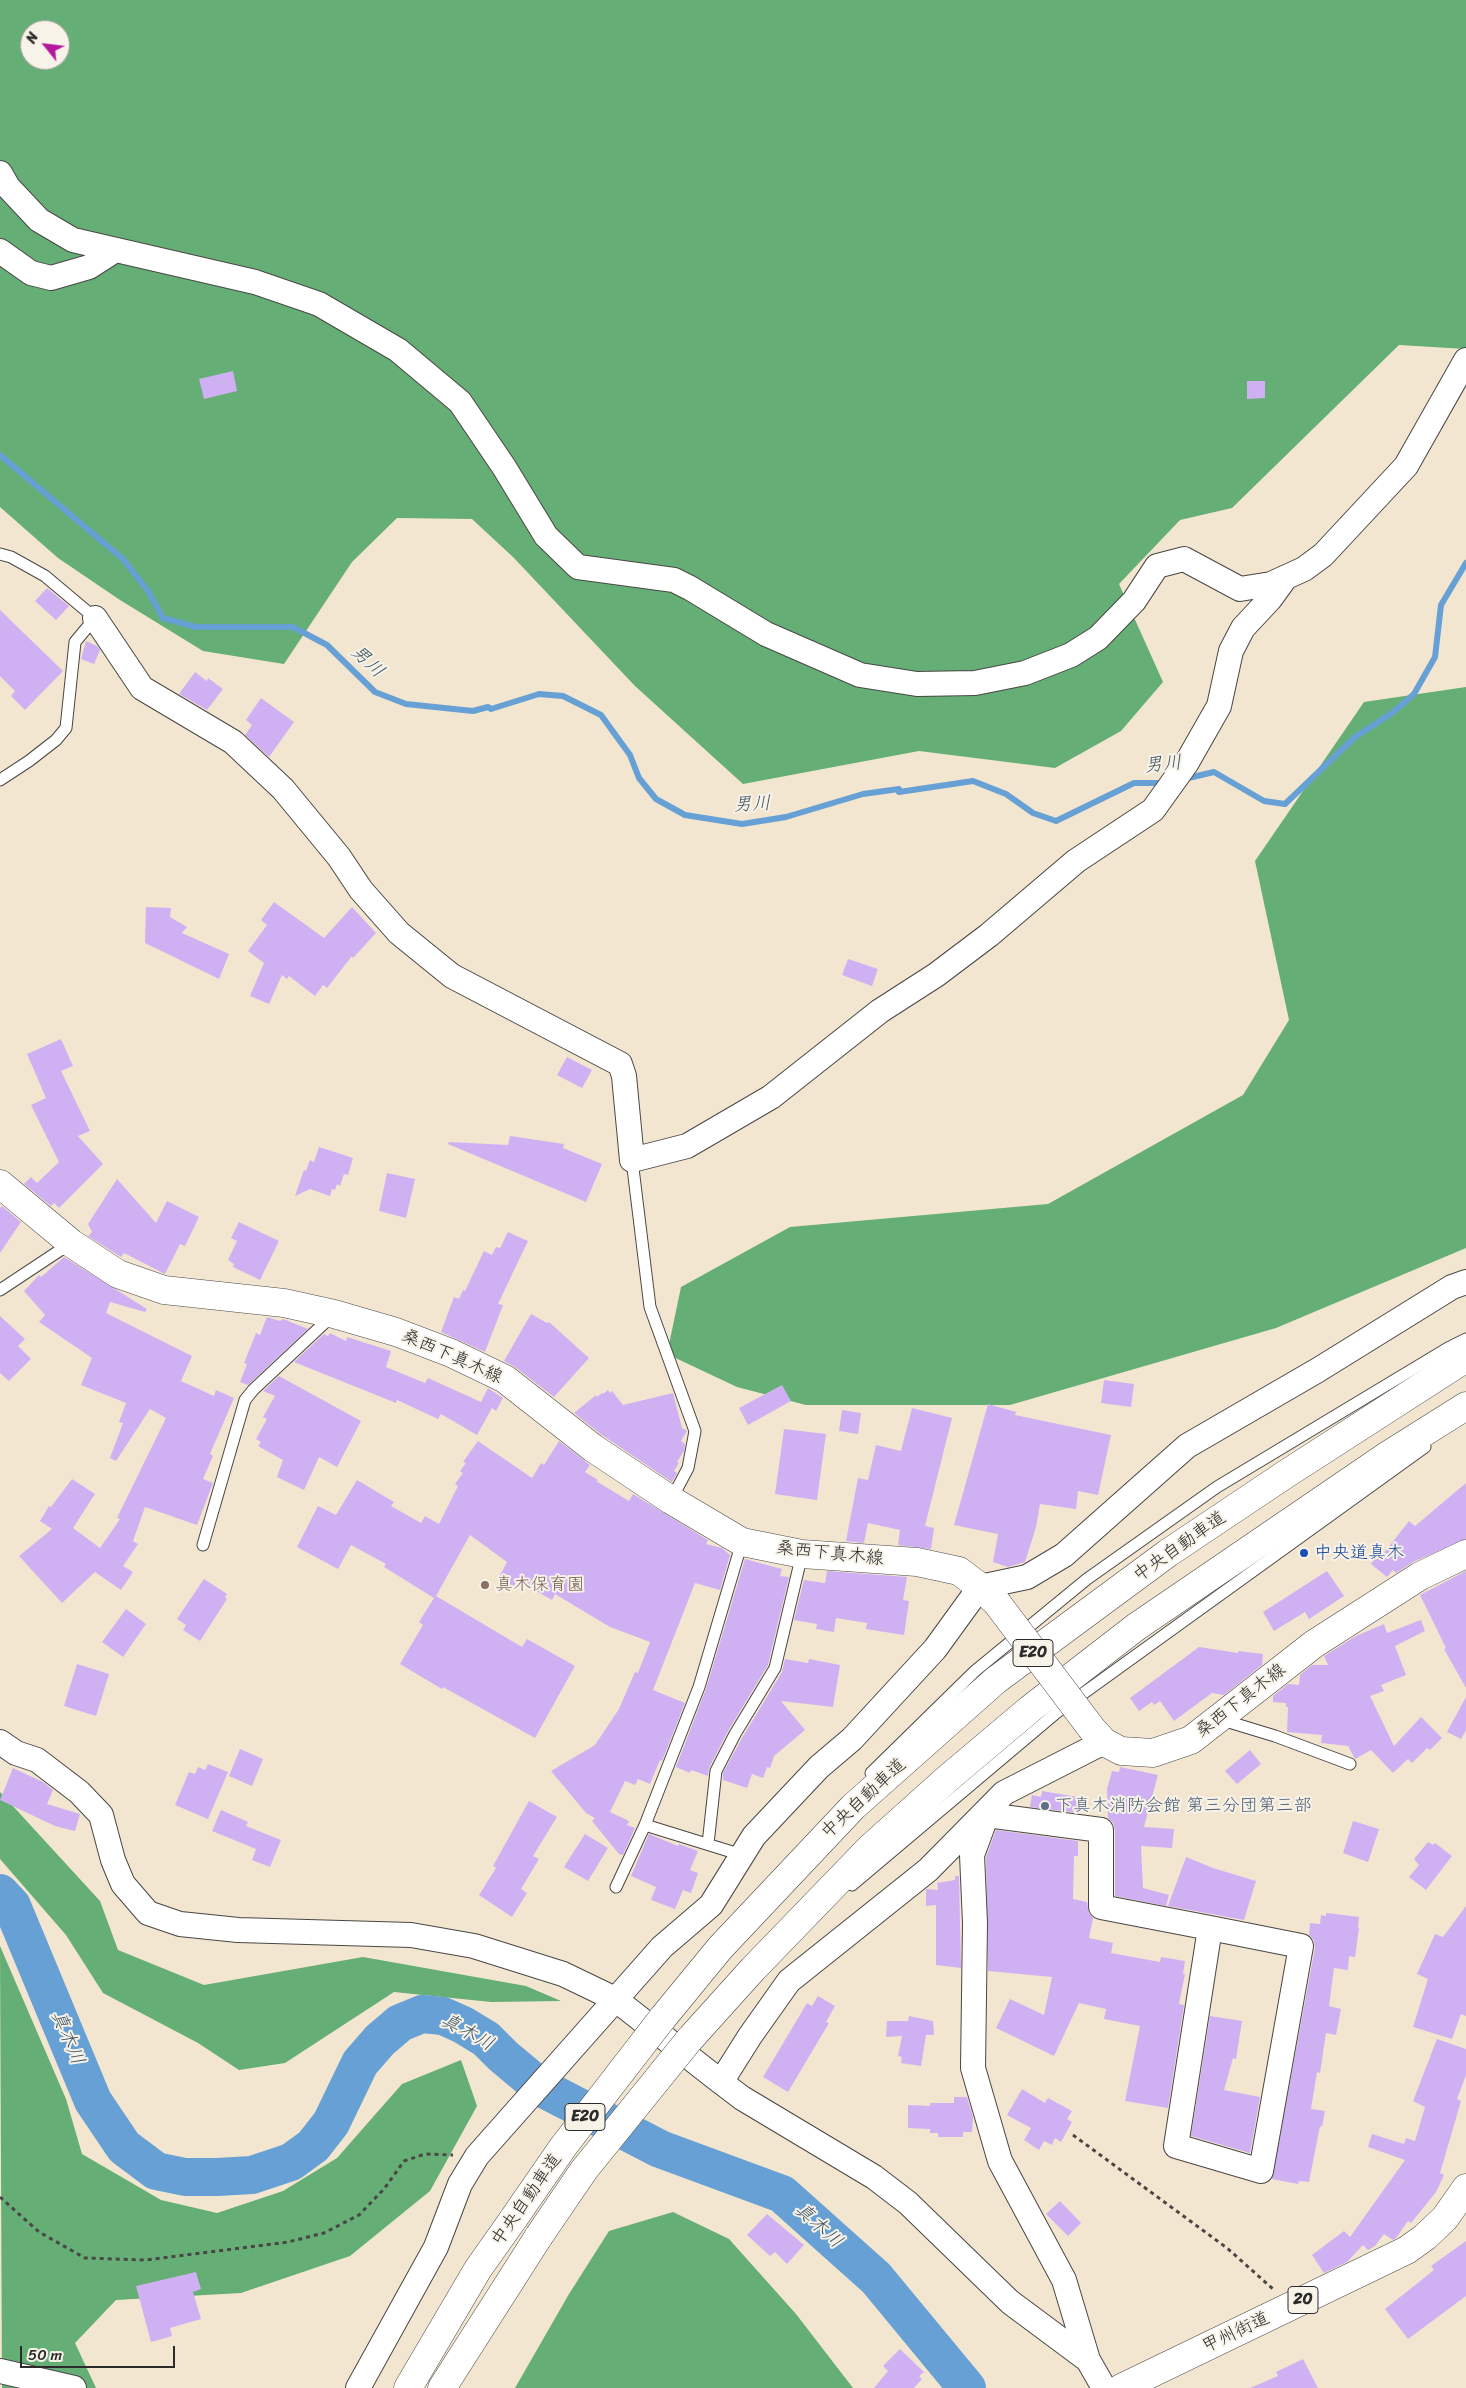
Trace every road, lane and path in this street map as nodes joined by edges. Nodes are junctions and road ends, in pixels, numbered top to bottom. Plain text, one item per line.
1 (0, 173) edge
2 (0, 251) edge
3 (114, 251) junction
4 (1466, 360) edge
5 (0, 554) edge
6 (1286, 577) junction
7 (95, 618) junction
8 (0, 780) edge
9 (632, 1160) junction
10 (0, 1184) edge
11 (71, 1243) junction
12 (1466, 1282) edge
13 (0, 1290) edge
14 (334, 1314) junction
15 (1466, 1339) edge
16 (1466, 1358) edge
17 (1466, 1406) edge
18 (1466, 1416) edge
19 (671, 1500) junction
20 (742, 1542) junction
21 (203, 1545) dead end
22 (802, 1554) junction
23 (1466, 1554) edge
24 (988, 1595) junction
25 (1217, 1719) junction
26 (1098, 1735) junction
27 (0, 1742) edge
28 (1350, 1764) dead end
29 (988, 1811) junction
30 (645, 1825) junction
31 (708, 1844) junction
32 (797, 1849) dead end
33 (742, 1855) junction
34 (776, 1870) dead end
35 (616, 1887) dead end
36 (1210, 1928) junction
37 (720, 1948) junction
38 (753, 1969) junction
39 (615, 1999) junction
40 (721, 2082) junction
41 (1073, 2135) dead end
42 (477, 2156) junction
43 (1466, 2188) edge
44 (0, 2197) edge
45 (1274, 2290) dead end
46 (1088, 2360) junction
47 (0, 2371) edge
48 (74, 2388) edge
49 (358, 2388) edge
50 (408, 2388) edge
51 (442, 2388) edge
52 (1104, 2388) edge
53 (1121, 2388) edge

1 - 3 street
2 - 3 street
3 - 6 street
4 - 6 street
5 - 7 lane
6 - 9 street
7 - 8 lane
7 - 9 street
9 - 19 lane
10 - 11 main road, 桑西下真木線
11 - 13 lane
11 - 14 main road, 桑西下真木線
12 - 24 street
14 - 19 main road, 桑西下真木線
14 - 21 lane
15 - 32 lane
16 - 37 main road, 中央自動車道 / E20
17 - 38 main road, 中央自動車道 / E20
18 - 38 lane
19 - 20 main road, 桑西下真木線
20 - 22 main road, 桑西下真木線
20 - 30 lane
22 - 24 main road, 桑西下真木線
22 - 31 lane
23 - 25 main road, 桑西下真木線
24 - 26 main road, 桑西下真木線, bridge
24 - 33 street
25 - 26 main road, 桑西下真木線
25 - 28 lane
26 - 29 street
27 - 39 street
29 - 36 street
29 - 40 street
29 - 46 street
30 - 31 lane
30 - 35 lane
31 - 33 lane
33 - 39 street
34 - 37 lane
36 - 36 street
37 - 50 main road, 中央自動車道 / E20, bridge
38 - 51 main road, 中央自動車道 / E20, bridge
39 - 40 street
39 - 42 street
40 - 46 street
41 - 45 path
42 - 44 path
42 - 49 street
43 - 53 main road, 甲州街道 / 20
46 - 52 street
47 - 48 street

